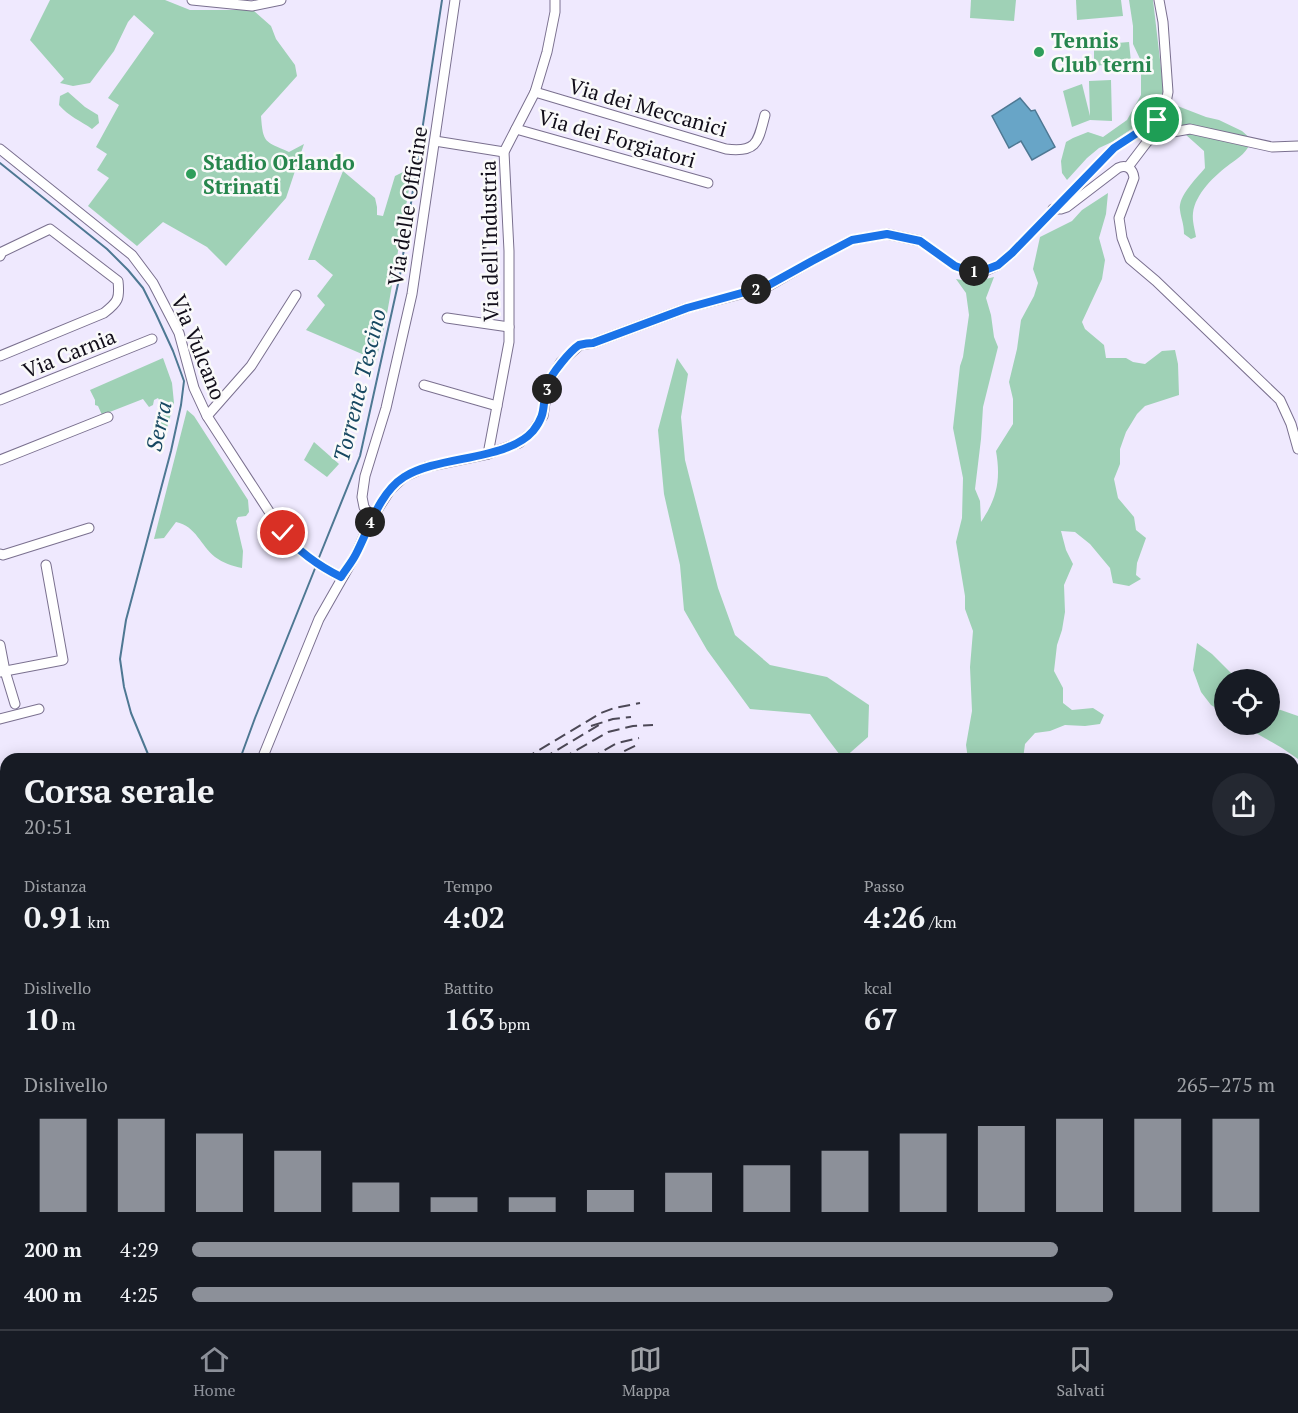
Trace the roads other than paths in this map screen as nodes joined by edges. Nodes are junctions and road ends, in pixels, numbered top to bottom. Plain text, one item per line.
1 (192, 0) edge
2 (281, 0) edge
3 (455, 0) edge
4 (555, 0) edge
5 (1159, 0) edge
6 (535, 92) junction
7 (765, 116) dead end
8 (516, 129) junction
9 (435, 141) junction
10 (1298, 146) edge
11 (0, 149) edge
12 (504, 152) junction
13 (1128, 167) junction
14 (708, 183) dead end
15 (1053, 209) junction
16 (0, 256) edge
17 (296, 296) dead end
18 (447, 318) dead end
19 (510, 327) junction
20 (152, 339) dead end
21 (0, 356) edge
22 (424, 385) dead end
23 (0, 400) edge
24 (497, 406) junction
25 (207, 416) junction
26 (108, 417) dead end
27 (1298, 449) edge
28 (488, 454) junction
29 (0, 460) edge
30 (372, 518) junction
31 (89, 528) dead end
32 (0, 554) edge
33 (46, 565) dead end
34 (341, 577) junction
35 (0, 645) edge
36 (3, 671) edge
37 (15, 704) dead end
38 (39, 709) dead end
39 (0, 719) edge
40 (264, 753) edge

1 - 2 street
3 - 9 street, Via delle Officine
4 - 6 street, Via dell'Industria
5 - 15 street
6 - 7 street, Via dei Meccanici
6 - 8 street, Via dell'Industria
8 - 12 street, Via dell'Industria
8 - 14 street, Via dei Forgiatori
9 - 12 street
9 - 30 street, Via delle Officine
10 - 13 street
11 - 25 street, Via Vulcano
12 - 19 street, Via dell'Industria
13 - 15 street
13 - 27 street
15 - 28 street
16 - 21 street, Via Carnia
17 - 25 street
18 - 19 street
19 - 24 street, Via dell'Industria
20 - 23 street, Via Carnia
22 - 24 street
24 - 28 street, Via dell'Industria
25 - 34 street, Via Vulcano
26 - 29 street
28 - 30 street
30 - 34 street
31 - 32 street
33 - 36 street
34 - 40 street
35 - 36 street
36 - 37 street
38 - 39 street

